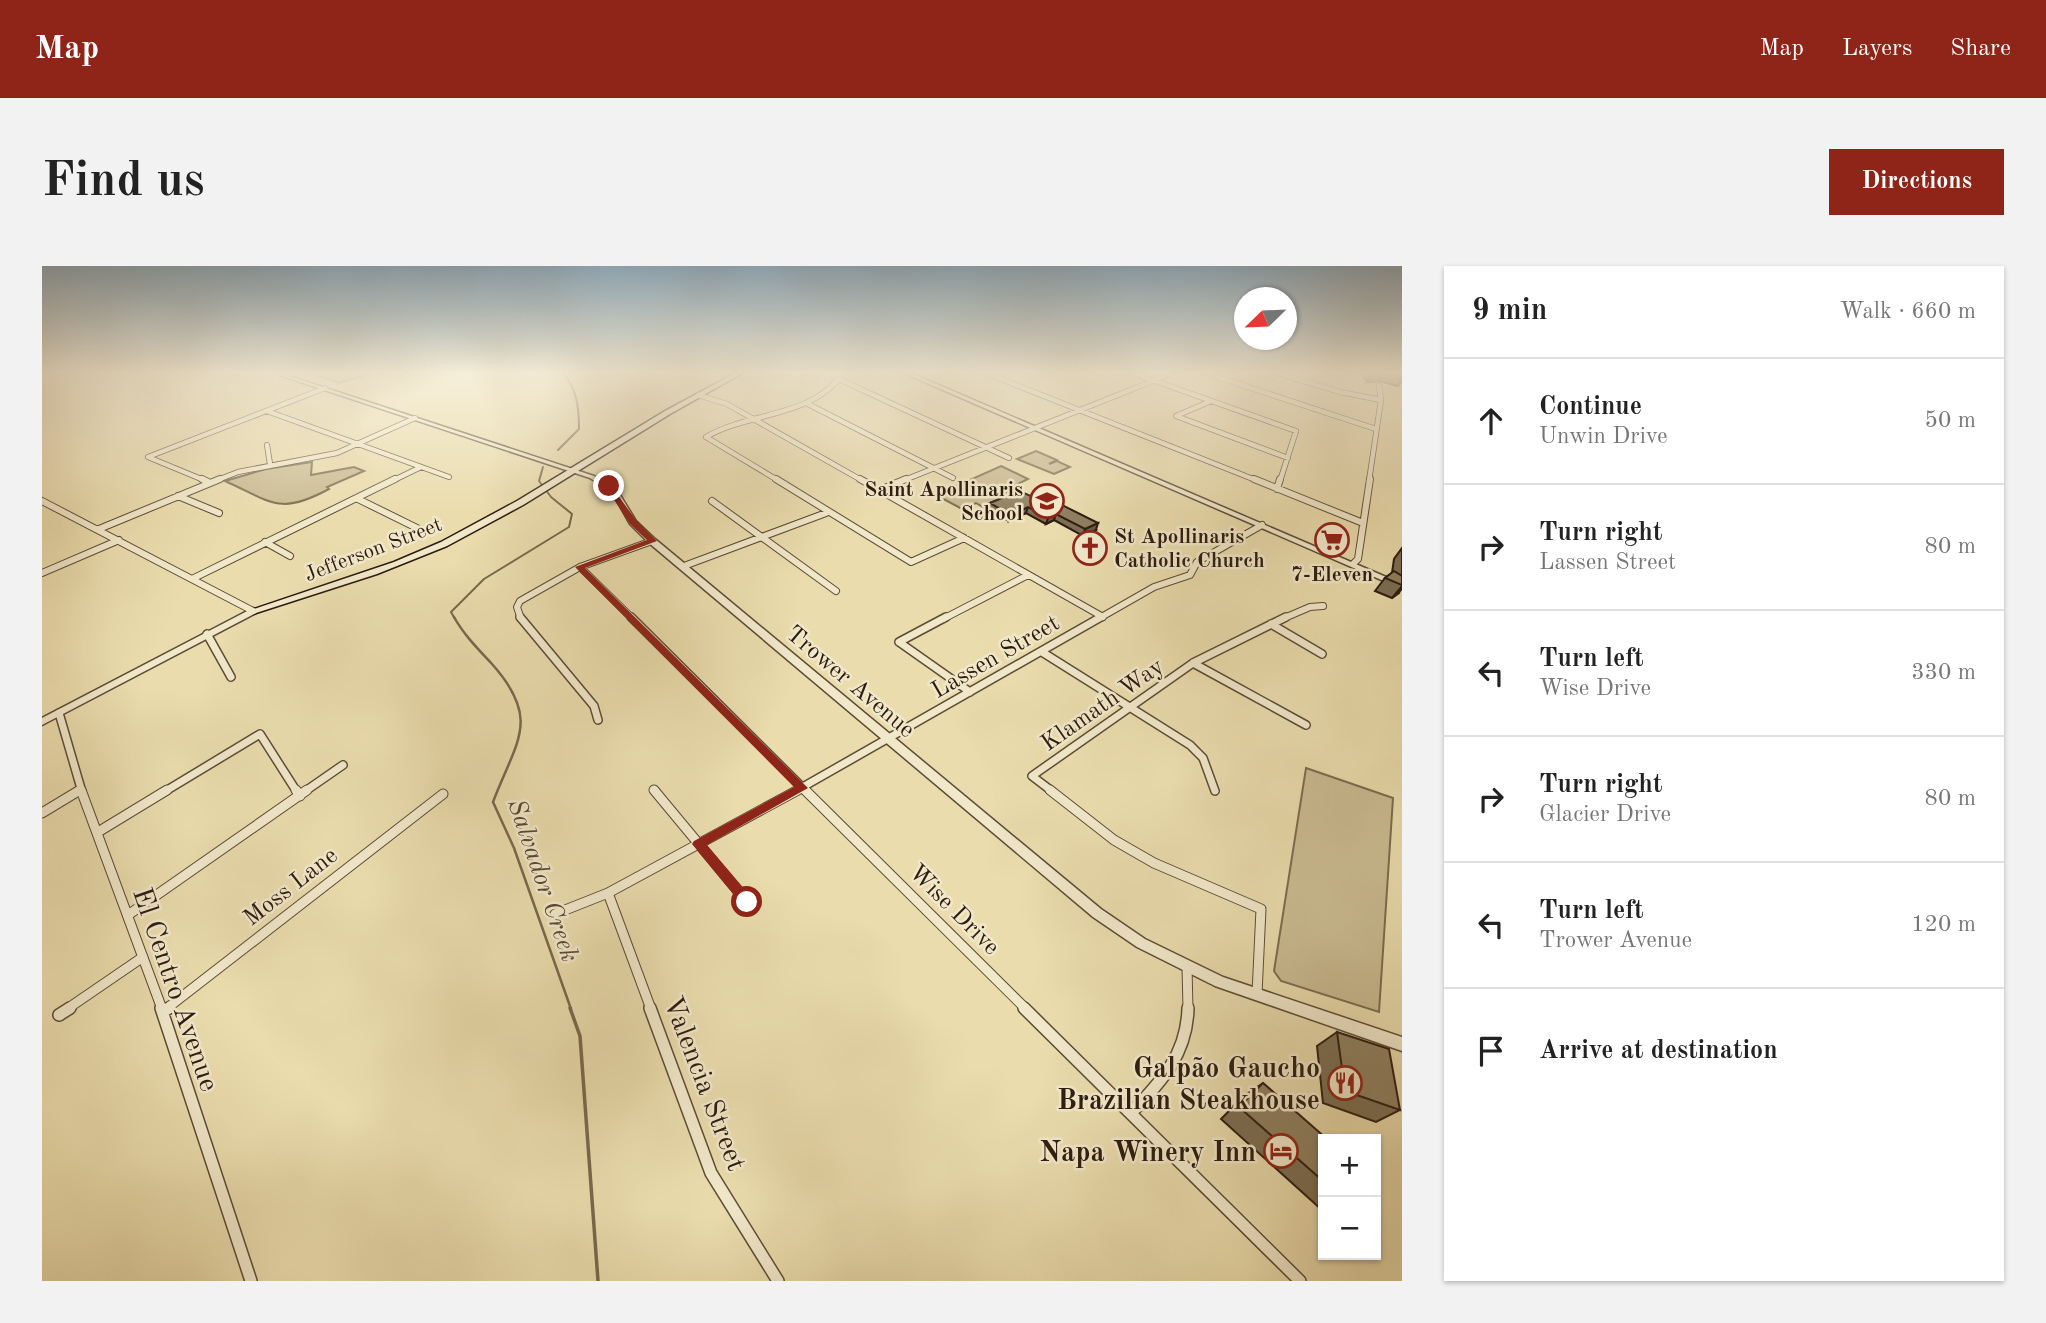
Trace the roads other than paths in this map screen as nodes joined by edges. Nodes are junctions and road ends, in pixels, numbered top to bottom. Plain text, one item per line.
1 (248, 418) edge
2 (288, 418) edge
3 (415, 418) edge
4 (416, 418) edge
5 (656, 418) edge
6 (836, 418) edge
7 (924, 418) edge
8 (1016, 418) edge
9 (1058, 418) edge
10 (1100, 418) edge
11 (1181, 418) edge
12 (1260, 418) edge
13 (1344, 418) edge
14 (1378, 418) edge
15 (753, 419) joint
16 (1036, 427) junction
17 (1376, 429) junction
18 (359, 444) junction
19 (267, 445) dead end
20 (986, 447) junction
21 (1009, 458) dead end
22 (1288, 458) junction
23 (270, 464) junction
24 (421, 467) junction
25 (934, 468) junction
26 (574, 470) junction
27 (449, 477) dead end
28 (953, 478) dead end
29 (210, 482) junction
30 (1277, 489) junction
31 (880, 490) junction
32 (178, 496) junction
33 (358, 499) junction
34 (42, 501) edge
35 (712, 501) dead end
36 (50, 505) junction
37 (42, 508) edge
38 (219, 513) dead end
39 (826, 513) junction
40 (1363, 523) junction
41 (1262, 525) junction
42 (99, 528) junction
43 (423, 531) dead end
44 (762, 537) junction
45 (964, 538) junction
46 (119, 540) junction
47 (652, 541) junction
48 (265, 542) junction
49 (290, 555) dead end
50 (1353, 564) junction
51 (684, 566) junction
52 (580, 567) junction
53 (42, 573) edge
54 (1028, 575) junction
55 (194, 578) junction
56 (1396, 583) edge
57 (836, 590) dead end
58 (1323, 606) dead end
59 (253, 611) junction
60 (1102, 617) junction
61 (1270, 624) junction
62 (206, 634) junction
63 (1042, 652) junction
64 (1322, 654) dead end
65 (1193, 663) junction
66 (231, 677) dead end
67 (970, 692) junction
68 (1131, 708) junction
69 (59, 713) junction
70 (598, 719) dead end
71 (42, 722) edge
72 (1306, 725) dead end
73 (888, 740) junction
74 (343, 765) dead end
75 (802, 788) junction
76 (81, 790) junction
77 (654, 790) dead end
78 (1215, 790) dead end
79 (443, 794) dead end
80 (300, 796) junction
81 (42, 813) edge
82 (98, 832) junction
83 (698, 844) junction
84 (608, 893) junction
85 (747, 902) dead end
86 (555, 914) dead end
87 (128, 915) junction
88 (144, 957) junction
89 (1187, 967) junction
90 (1257, 994) junction
91 (163, 1012) junction
92 (60, 1015) dead end
93 (1402, 1044) edge
94 (1131, 1112) junction
95 (251, 1281) edge
96 (778, 1281) edge
97 (1300, 1281) edge

1 - 29 street
2 - 18 street
3 - 18 street
4 - 26 street, Trower Avenue
5 - 26 main road, Jefferson Street
6 - 25 street
7 - 20 street
8 - 16 street
9 - 16 street
10 - 30 street
11 - 22 street
12 - 22 street
13 - 17 street
14 - 17 street
15 - 31 street
15 - 39 street
16 - 20 street
16 - 41 street
17 - 40 street
18 - 23 street
18 - 24 street
19 - 23 street
20 - 21 street
20 - 25 street
22 - 30 street
23 - 29 street
24 - 27 street
24 - 33 street
25 - 28 street
25 - 31 street
26 - 47 street, Trower Avenue
26 - 59 main road, Jefferson Street
29 - 32 street
30 - 40 street
31 - 45 street
32 - 38 street
32 - 42 street
33 - 43 street
33 - 48 street
34 - 36 street
35 - 44 street
36 - 37 street
36 - 42 street
39 - 44 street
39 - 45 street
40 - 50 street
41 - 50 street
41 - 60 street, Lassen Street
42 - 46 street
44 - 51 street
44 - 57 street
45 - 54 street
46 - 53 street
46 - 55 street
47 - 51 street, Trower Avenue
47 - 52 street
48 - 49 street
48 - 55 street
50 - 56 street
51 - 73 street, Trower Avenue
52 - 70 street
52 - 75 street, Wise Drive
54 - 60 street
54 - 67 street
55 - 59 street
58 - 61 street, Klamath Way
59 - 62 street, Jefferson Street
60 - 63 street, Lassen Street
61 - 64 street
61 - 65 street, Klamath Way
62 - 66 street
62 - 69 street, Jefferson Street
63 - 67 street, Lassen Street
63 - 68 street
65 - 68 street, Klamath Way
65 - 72 street
67 - 73 street, Lassen Street
68 - 78 street
68 - 90 street, Klamath Way
69 - 71 street, Jefferson Street
69 - 76 street, El Centro Avenue
73 - 75 street, Lassen Street
73 - 89 street, Trower Avenue
74 - 80 street
75 - 83 street, Lassen Street
75 - 94 street, Wise Drive
76 - 81 street
76 - 82 street, El Centro Avenue
77 - 83 street
79 - 91 street, Moss Lane
80 - 82 street
80 - 87 street
82 - 87 street, El Centro Avenue
83 - 84 street, Lassen Street
83 - 85 street
84 - 86 street, Lassen Street
84 - 96 street, Valencia Street
87 - 88 street, El Centro Avenue
88 - 91 street, El Centro Avenue
88 - 92 street
89 - 90 street, Trower Avenue
89 - 94 street
90 - 93 street, Trower Avenue
91 - 95 street, El Centro Avenue
94 - 97 street, Wise Drive

